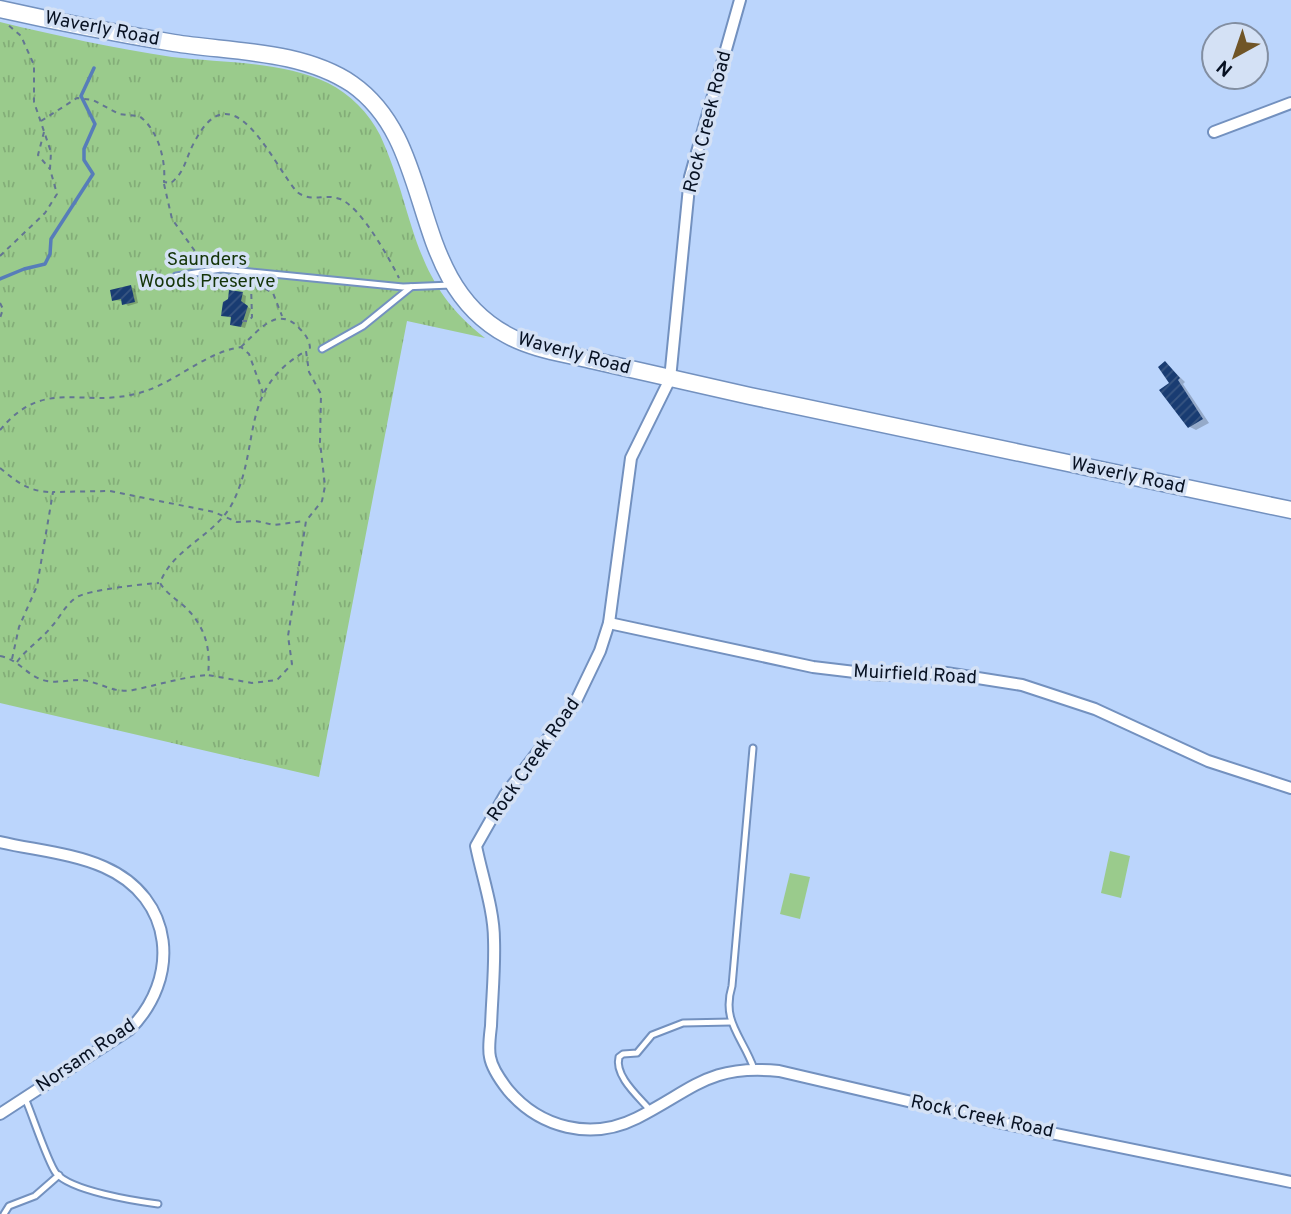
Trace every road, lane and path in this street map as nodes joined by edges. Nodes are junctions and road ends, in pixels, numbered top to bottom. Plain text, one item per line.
1 (740, 0) edge
2 (1, 9) edge
3 (1291, 103) edge
4 (41, 121) junction
5 (45, 131) junction
6 (1214, 132) dead end
7 (50, 169) junction
8 (164, 183) junction
9 (0, 256) edge
10 (205, 270) junction
11 (176, 276) dead end
12 (452, 284) junction
13 (404, 287) junction
14 (411, 287) junction
15 (0, 303) edge
16 (282, 317) junction
17 (0, 318) edge
18 (242, 321) dead end
19 (242, 347) junction
20 (322, 348) dead end
21 (306, 351) junction
22 (670, 379) junction
23 (264, 394) junction
24 (0, 430) edge
25 (0, 468) edge
26 (53, 492) junction
27 (1291, 510) edge
28 (224, 517) junction
29 (306, 521) junction
30 (160, 583) junction
31 (608, 623) junction
32 (0, 656) edge
33 (12, 659) junction
34 (17, 663) junction
35 (208, 675) junction
36 (753, 748) dead end
37 (1291, 788) edge
38 (0, 842) edge
39 (731, 1022) junction
40 (754, 1069) junction
41 (25, 1098) junction
42 (650, 1110) junction
43 (0, 1114) edge
44 (59, 1175) junction
45 (1291, 1182) edge
46 (158, 1205) dead end
47 (4, 1214) edge

1 - 22 street, Rock Creek Road
2 - 4 path
2 - 12 street, Waverly Road
3 - 6 street
4 - 5 path
4 - 8 path
5 - 7 path
5 - 7 path
7 - 9 path
8 - 10 path
8 - 13 path
10 - 11 lane
10 - 13 lane
12 - 14 lane
12 - 22 street, Waverly Road
13 - 14 lane
14 - 20 lane
15 - 17 path
16 - 18 path
16 - 19 path
16 - 21 path
19 - 23 path
19 - 24 path
21 - 23 path
21 - 29 path
22 - 27 street, Waverly Road
22 - 31 street, Rock Creek Road
23 - 28 path
25 - 26 path
26 - 28 path
26 - 33 path
28 - 29 path
28 - 30 path
29 - 35 path
30 - 34 path
30 - 35 path
31 - 37 street, Muirfield Road
31 - 42 street, Rock Creek Road
32 - 33 path
33 - 34 path
34 - 35 path
36 - 39 lane
38 - 41 street, Norsam Road
39 - 40 lane
39 - 42 lane
40 - 42 street, Rock Creek Road
40 - 45 street, Rock Creek Road
41 - 43 street, Norsam Road
41 - 44 lane
44 - 46 lane
44 - 47 lane

